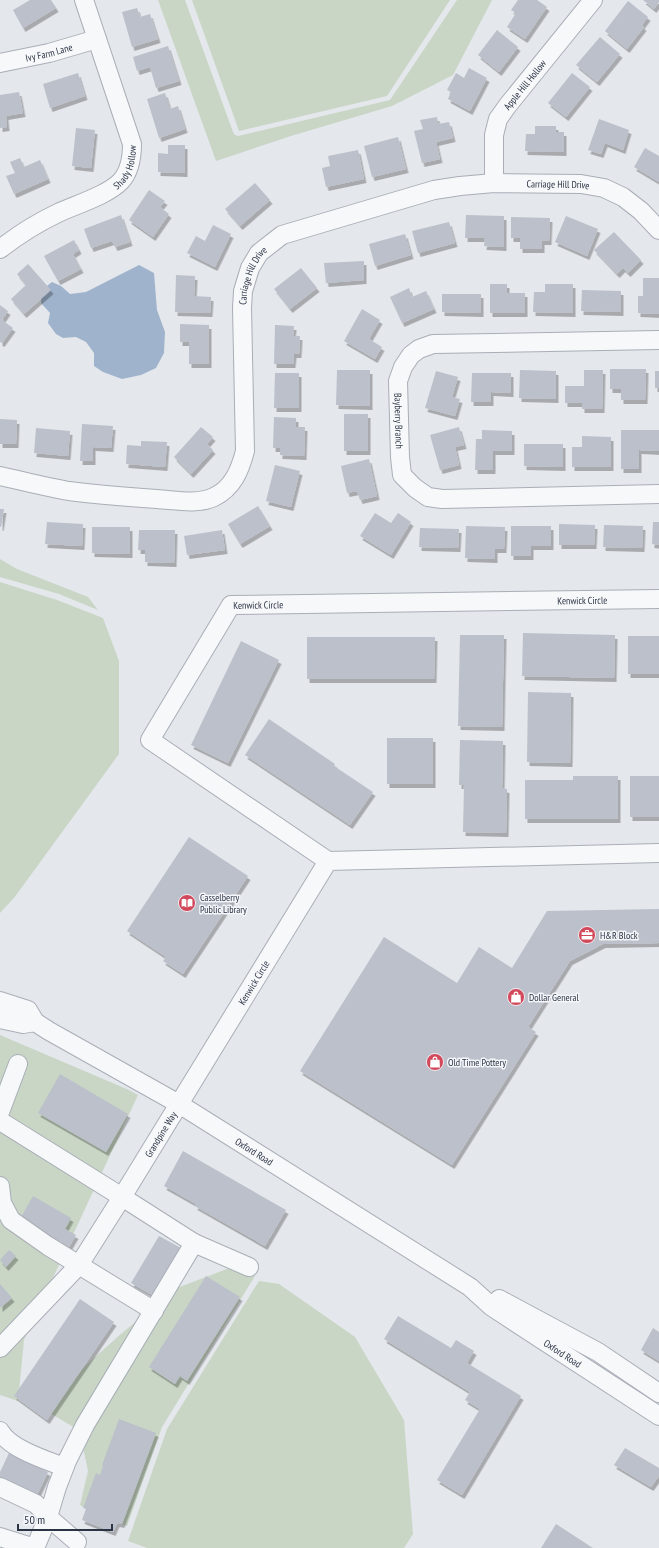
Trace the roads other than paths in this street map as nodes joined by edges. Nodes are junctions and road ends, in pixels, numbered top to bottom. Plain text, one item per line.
1 (84, 0) edge
2 (593, 0) edge
3 (97, 39) junction
4 (0, 64) edge
5 (494, 183) junction
6 (659, 230) edge
7 (0, 249) edge
8 (659, 340) edge
9 (0, 476) edge
10 (659, 494) edge
11 (659, 599) edge
12 (659, 853) edge
13 (328, 861) junction
14 (0, 1001) edge
15 (0, 1019) edge
16 (35, 1022) junction
17 (18, 1064) dead end
18 (179, 1104) junction
19 (0, 1112) edge
20 (0, 1121) edge
21 (0, 1186) edge
22 (122, 1196) junction
23 (194, 1243) junction
24 (79, 1265) junction
25 (249, 1267) dead end
26 (470, 1287) junction
27 (154, 1310) junction
28 (0, 1348) edge
29 (659, 1393) edge
30 (659, 1416) edge
31 (0, 1431) edge
32 (64, 1468) junction
33 (0, 1487) edge
34 (48, 1517) junction
35 (0, 1537) edge
36 (76, 1542) dead end

1 - 3 street, Shady Hollow
2 - 5 street, Apple Hill Hollow
3 - 4 street, Ivy Farm Lane
3 - 7 street, Shady Hollow
5 - 6 street, Carriage Hill Drive
5 - 9 street, Carriage Hill Drive
8 - 10 street, Bayberry Branch
11 - 13 street, Kenwick Circle
12 - 13 street
13 - 18 street, Kenwick Circle
14 - 16 street, Oxford Road
15 - 16 street
16 - 18 street, Oxford Road
17 - 19 street
18 - 22 street, Grandpine Way
18 - 26 street, Oxford Road
20 - 22 street
21 - 24 street
22 - 23 street
22 - 24 street, Grandpine Way
23 - 25 street
23 - 27 street
24 - 27 street
24 - 28 street, Grandpine Way
26 - 29 street, Oxford Road
26 - 30 street, Oxford Road
27 - 32 street
31 - 32 street
32 - 34 street
33 - 34 street
34 - 35 street
34 - 36 street

